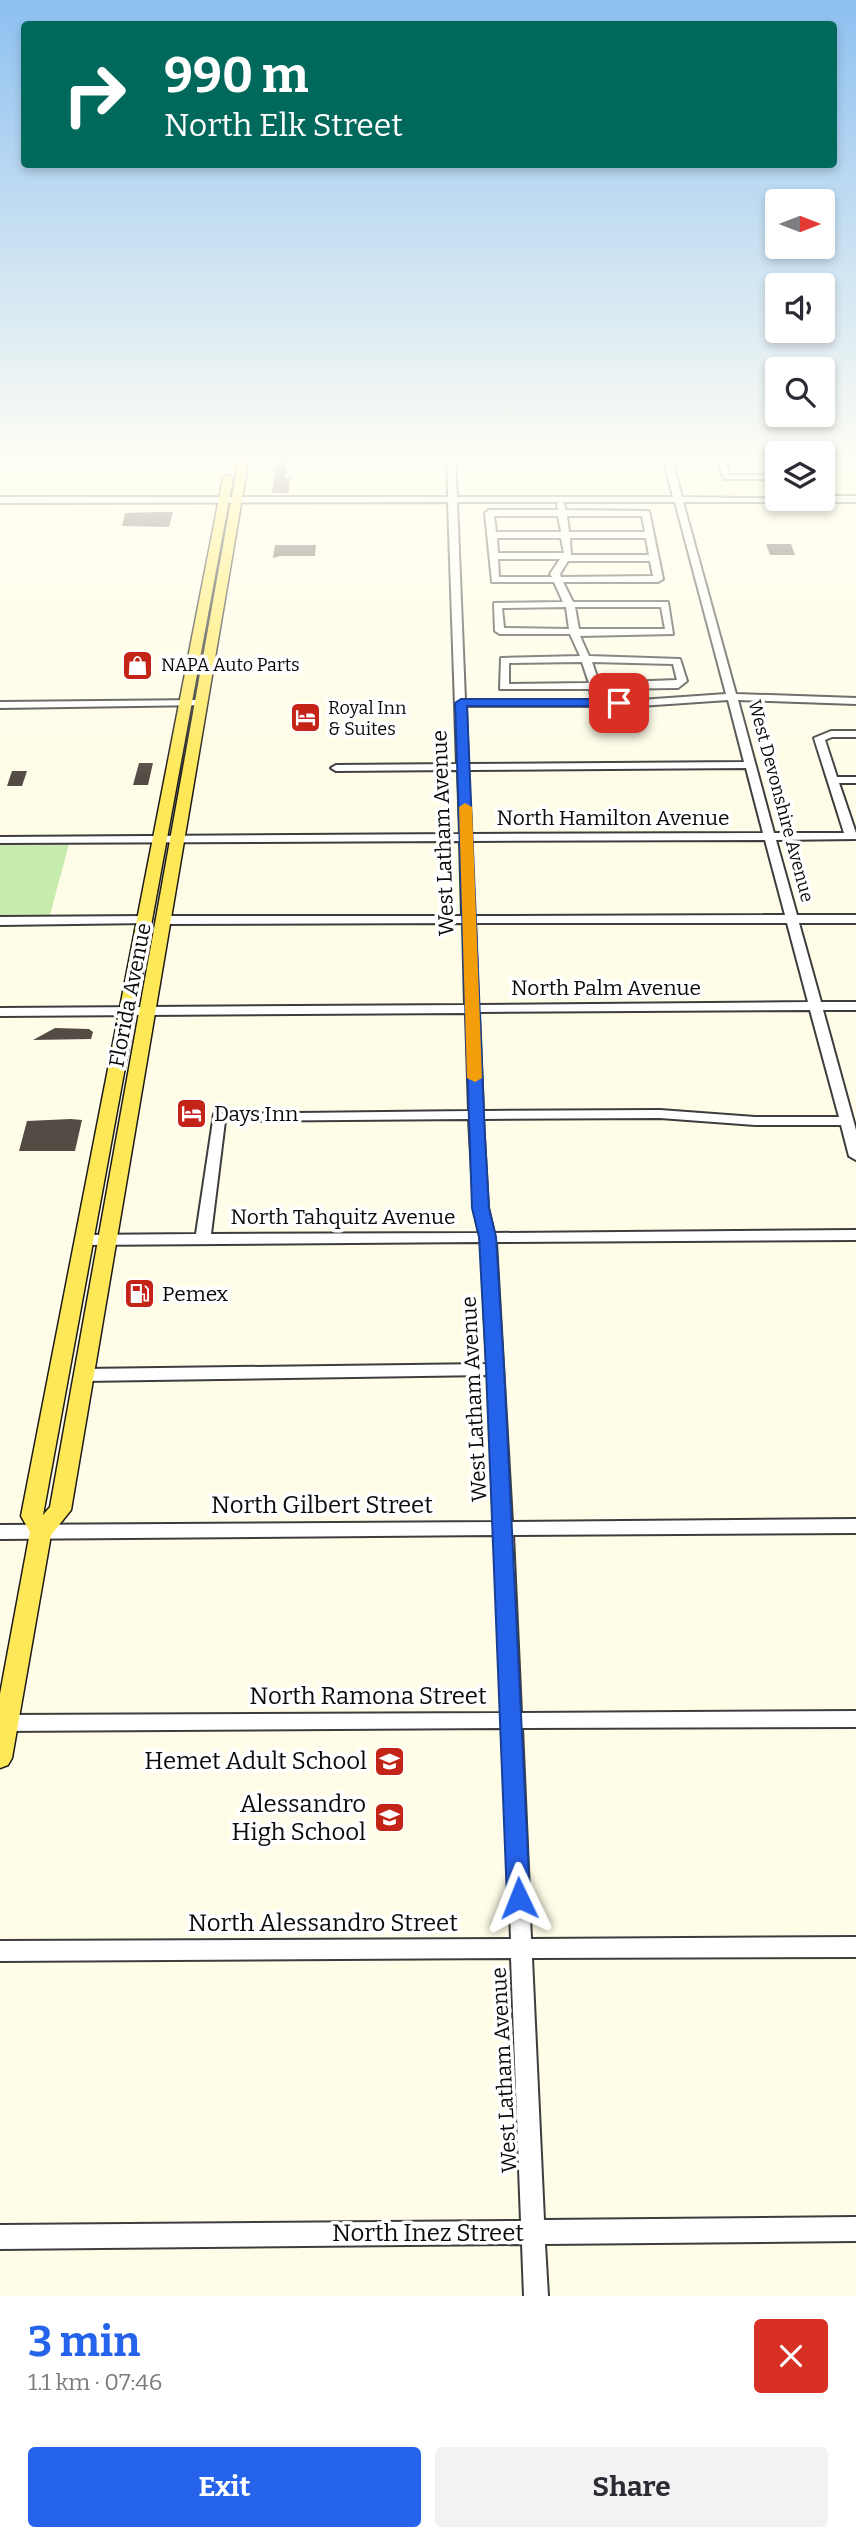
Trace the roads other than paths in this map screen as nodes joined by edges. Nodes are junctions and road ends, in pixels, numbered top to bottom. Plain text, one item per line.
1 (212, 564) edge
2 (222, 564) edge
3 (456, 564) edge
4 (494, 564) edge
5 (561, 564) edge
6 (655, 564) edge
7 (697, 564) edge
8 (209, 573) junction
9 (558, 579) junction
10 (569, 604) junction
11 (214, 627) junction
12 (574, 631) junction
13 (585, 659) junction
14 (594, 686) junction
15 (733, 697) junction
16 (856, 701) edge
17 (184, 703) junction
18 (201, 703) junction
19 (461, 703) junction
20 (597, 703) junction
21 (0, 705) edge
22 (856, 734) edge
23 (751, 765) junction
24 (464, 766) junction
25 (336, 768) dead end
26 (833, 780) junction
27 (856, 780) edge
28 (770, 836) junction
29 (854, 836) edge
30 (467, 838) junction
31 (0, 839) edge
32 (160, 839) junction
33 (176, 839) junction
34 (793, 919) junction
35 (856, 919) edge
36 (145, 920) junction
37 (162, 920) junction
38 (0, 921) edge
39 (470, 921) junction
40 (856, 1006) edge
41 (816, 1007) junction
42 (472, 1008) junction
43 (127, 1011) junction
44 (146, 1011) junction
45 (0, 1012) edge
46 (476, 1114) junction
47 (847, 1121) junction
48 (856, 1156) edge
49 (856, 1235) edge
50 (488, 1237) junction
51 (203, 1239) junction
52 (83, 1240) junction
53 (107, 1240) junction
54 (72, 1300) junction
55 (495, 1369) junction
56 (83, 1374) junction
57 (856, 1526) edge
58 (504, 1528) junction
59 (0, 1532) edge
60 (41, 1532) junction
61 (856, 1719) edge
62 (512, 1720) junction
63 (3, 1723) edge
64 (0, 1758) edge
65 (856, 1947) edge
66 (521, 1948) junction
67 (0, 1951) edge
68 (856, 2230) edge
69 (534, 2232) junction
70 (0, 2237) edge
71 (536, 2296) edge

1 - 8 main road, Florida Avenue
2 - 11 main road, Florida Avenue
3 - 19 street, West Latham Avenue
4 - 9 street
5 - 9 street
6 - 9 street
7 - 15 street, West Devonshire Avenue
8 - 11 main road
8 - 17 main road, Florida Avenue
9 - 10 street
10 - 12 street
10 - 12 street
10 - 12 street
11 - 18 main road, Florida Avenue
12 - 13 street
13 - 14 street
13 - 14 street
13 - 14 street
14 - 20 street
15 - 16 street
15 - 20 street
15 - 23 street, West Devonshire Avenue
17 - 18 street
17 - 21 street
17 - 32 main road, Florida Avenue
18 - 33 main road, Florida Avenue
19 - 20 street
19 - 24 street, West Latham Avenue
22 - 26 street
23 - 24 street
23 - 28 street, West Devonshire Avenue
24 - 25 street
24 - 30 street, West Latham Avenue
26 - 27 street
26 - 29 street
28 - 29 street, North Hamilton Avenue
28 - 30 street, North Hamilton Avenue
28 - 34 street, West Devonshire Avenue
30 - 33 street, North Hamilton Avenue
30 - 39 street, West Latham Avenue
31 - 32 street, North Hamilton Avenue
32 - 33 street, North Hamilton Avenue
32 - 36 main road, Florida Avenue
33 - 37 main road, Florida Avenue
34 - 35 street
34 - 39 street
34 - 41 street, West Devonshire Avenue
36 - 38 street
36 - 43 main road, Florida Avenue
37 - 39 street
37 - 44 main road, Florida Avenue
39 - 42 street, West Latham Avenue
40 - 41 street, North Palm Avenue
41 - 42 street, North Palm Avenue
41 - 47 street, West Devonshire Avenue
42 - 44 street, North Palm Avenue
42 - 46 street, West Latham Avenue
43 - 44 street, North Palm Avenue
43 - 45 street, North Palm Avenue
43 - 52 main road, Florida Avenue
44 - 53 main road, Florida Avenue
46 - 47 street
46 - 50 street, West Latham Avenue
46 - 51 street
47 - 48 street, West Devonshire Avenue
49 - 50 street, North Tahquitz Avenue
50 - 51 street, North Tahquitz Avenue
50 - 55 street, West Latham Avenue
51 - 53 street, North Tahquitz Avenue
52 - 53 street, North Tahquitz Avenue
52 - 54 main road, Florida Avenue
53 - 56 main road, Florida Avenue
54 - 56 main road
54 - 60 main road, Florida Avenue
55 - 56 street
55 - 58 street, West Latham Avenue
56 - 60 main road, Florida Avenue
57 - 58 street, North Gilbert Street
58 - 60 street, North Gilbert Street
58 - 62 street, West Latham Avenue
59 - 60 street, North Gilbert Street
60 - 63 main road, Florida Avenue
61 - 62 street, North Ramona Street
62 - 63 street, North Ramona Street
62 - 66 street, West Latham Avenue
63 - 64 main road, Florida Avenue
65 - 66 street, North Alessandro Street
66 - 67 street, North Alessandro Street
66 - 69 street, West Latham Avenue
68 - 69 street, North Inez Street
69 - 70 street, North Inez Street
69 - 71 street, West Latham Avenue

